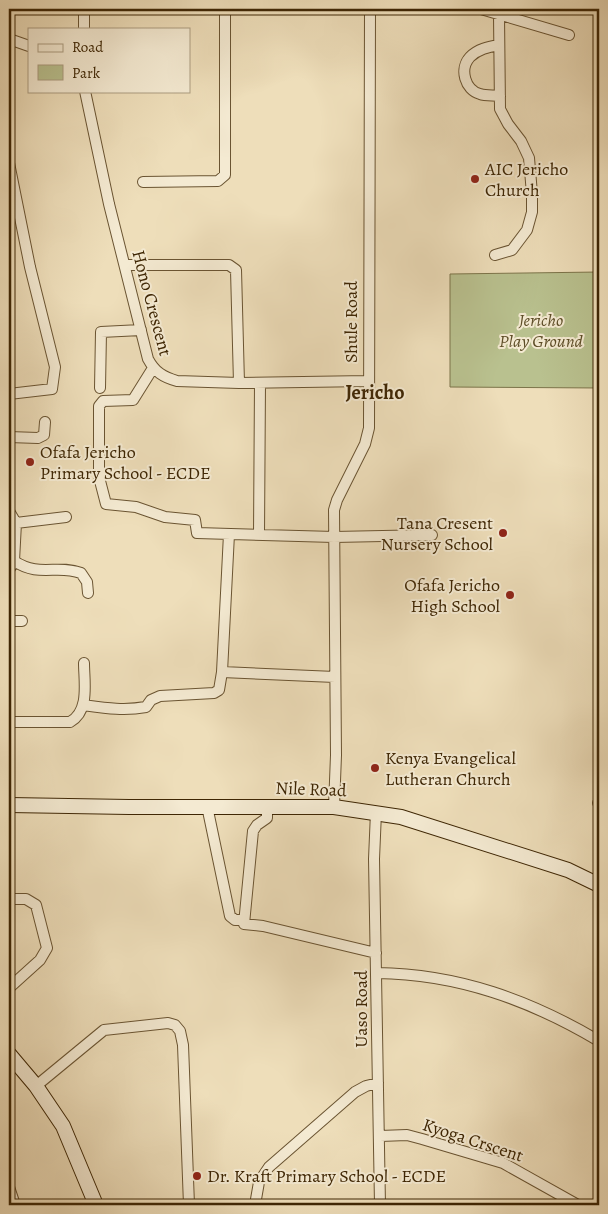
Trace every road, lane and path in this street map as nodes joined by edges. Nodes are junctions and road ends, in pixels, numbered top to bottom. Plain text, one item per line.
1 (84, 9) edge
2 (225, 9) edge
3 (370, 9) edge
4 (481, 9) edge
5 (498, 15) junction
6 (84, 28) edge
7 (569, 35) dead end
8 (9, 39) edge
9 (499, 45) junction
10 (28, 46) edge
11 (85, 92) edge
12 (500, 96) junction
13 (9, 163) edge
14 (142, 182) dead end
15 (495, 255) dead end
16 (125, 265) junction
17 (141, 330) junction
18 (153, 368) junction
19 (368, 381) junction
20 (239, 383) junction
21 (260, 383) junction
22 (100, 388) dead end
23 (9, 394) edge
24 (45, 422) dead end
25 (9, 437) edge
26 (9, 511) edge
27 (66, 518) dead end
28 (16, 523) junction
29 (229, 534) junction
30 (259, 535) junction
31 (432, 535) dead end
32 (334, 537) junction
33 (12, 565) edge
34 (88, 593) dead end
35 (9, 621) edge
36 (22, 621) dead end
37 (84, 663) dead end
38 (222, 672) junction
39 (335, 677) junction
40 (83, 705) junction
41 (9, 722) edge
42 (9, 805) edge
43 (207, 806) junction
44 (267, 806) junction
45 (334, 807) junction
46 (376, 812) junction
47 (599, 884) edge
48 (9, 898) edge
49 (244, 920) junction
50 (376, 953) junction
51 (377, 973) junction
52 (9, 988) edge
53 (599, 1041) edge
54 (9, 1054) edge
55 (378, 1083) junction
56 (36, 1086) junction
57 (380, 1136) junction
58 (9, 1188) edge
59 (15, 1205) edge
60 (96, 1205) edge
61 (189, 1205) edge
62 (255, 1205) edge
63 (380, 1205) edge
64 (578, 1205) edge

1 - 6 street
2 - 14 street
3 - 19 street, Shule Road
4 - 5 street
5 - 7 street
5 - 9 street
8 - 10 street
9 - 12 street
9 - 12 street
11 - 16 street, Hono Crescent
12 - 15 street
13 - 23 street
16 - 17 street, Hono Crescent
16 - 20 street
17 - 18 street, Hono Crescent
17 - 22 street
18 - 20 street, Hono Crescent
18 - 29 street
19 - 21 street, Hono Crescent
19 - 32 street, Shule Road
20 - 21 street, Hono Crescent
21 - 30 street
24 - 25 street
26 - 28 street
27 - 28 street
28 - 33 street
29 - 30 street
29 - 38 street
30 - 32 street
31 - 32 street
32 - 39 street, Shule Road
33 - 34 street
35 - 36 street
37 - 40 street
38 - 39 street
38 - 40 street
39 - 45 street, Shule Road
40 - 41 street
42 - 43 street, Nile Road
43 - 44 street, Nile Road
43 - 49 street
44 - 45 street, Nile Road
44 - 49 street
45 - 46 street, Nile Road
46 - 47 street, Nile Road
46 - 50 street, Uaso Road
48 - 52 street
49 - 50 street
50 - 51 street, Uaso Road
51 - 53 street
51 - 55 street, Uaso Road
54 - 56 street
55 - 57 street, Uaso Road
55 - 62 street
56 - 60 street
56 - 61 street
57 - 63 street, Uaso Road
57 - 64 street, Kyoga Crscent
58 - 59 street

